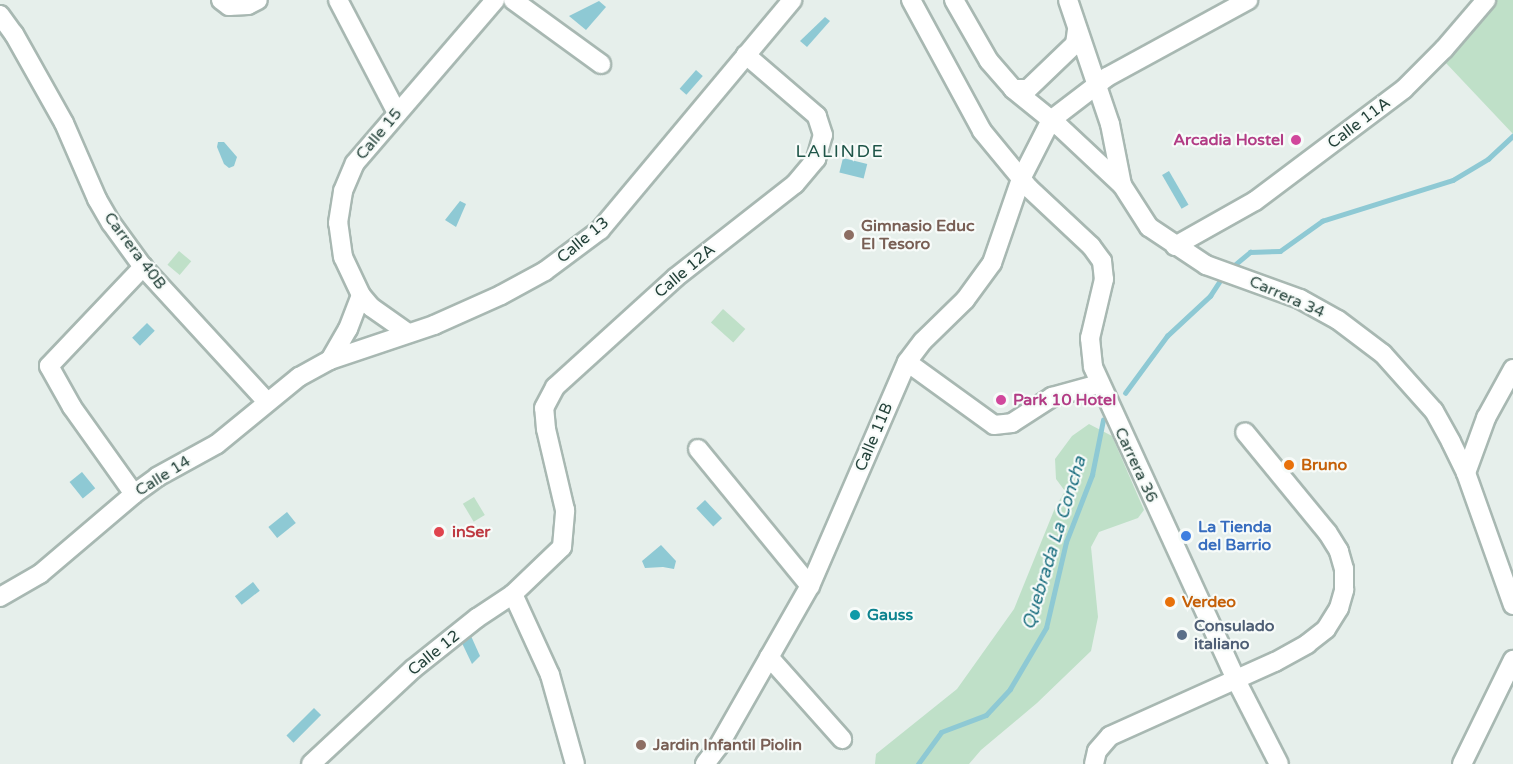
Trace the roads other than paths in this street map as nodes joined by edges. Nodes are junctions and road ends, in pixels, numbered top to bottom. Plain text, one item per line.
1 (221, 0) edge
2 (258, 0) edge
3 (495, 0) edge
4 (513, 0) edge
5 (792, 0) edge
6 (910, 0) edge
7 (954, 0) edge
8 (1068, 0) edge
9 (1248, 0) edge
10 (1486, 0) edge
11 (340, 1) edge
12 (0, 15) edge
13 (1077, 30) junction
14 (746, 55) junction
15 (601, 64) dead end
16 (1097, 84) junction
17 (1012, 89) junction
18 (397, 113) junction
19 (1051, 120) junction
20 (1021, 179) junction
21 (1122, 185) junction
22 (1213, 227) junction
23 (1175, 246) junction
24 (143, 267) junction
25 (1211, 267) junction
26 (361, 295) junction
27 (408, 333) junction
28 (330, 360) junction
29 (907, 362) junction
30 (1513, 369) edge
31 (1099, 384) junction
32 (267, 402) junction
33 (1486, 418) junction
34 (1245, 432) dead end
35 (1451, 442) junction
36 (698, 449) dead end
37 (1466, 473) junction
38 (134, 494) junction
39 (562, 547) joint
40 (810, 586) junction
41 (513, 594) junction
42 (0, 597) edge
43 (1513, 605) edge
44 (769, 657) junction
45 (1513, 660) edge
46 (1236, 680) junction
47 (842, 739) dead end
48 (1096, 757) edge
49 (311, 764) edge
50 (575, 764) edge
51 (705, 764) edge
52 (1279, 764) edge
53 (1462, 764) edge

1 - 2 street
3 - 18 street, Calle 15
4 - 15 street
5 - 14 street, Calle 13
6 - 20 street, Carrera 36
7 - 17 street
8 - 13 street, Carrera 34
9 - 16 street, Calle 11B
10 - 22 street, Calle 11A
11 - 18 street
12 - 24 street, Carrera 40B
13 - 16 street, Carrera 34
13 - 17 street
14 - 27 street, Calle 13
14 - 39 street, Calle 12A
16 - 19 street, Calle 11B
16 - 21 street, Carrera 34
17 - 19 street
18 - 26 street, Calle 15
19 - 20 street, Calle 11B
19 - 21 street
20 - 29 street, Calle 11B
20 - 31 street, Carrera 36
21 - 23 street, Carrera 34
22 - 23 street, Calle 11A
22 - 25 street
23 - 25 street, Carrera 34
24 - 32 street, Carrera 40B
24 - 38 street
25 - 35 street, Carrera 34
26 - 27 street, Calle 15
26 - 28 street
27 - 28 street, Calle 13
28 - 32 street, Calle 14
29 - 31 street
29 - 40 street, Calle 11B
30 - 33 street
31 - 46 street, Carrera 36
32 - 38 street, Calle 14
33 - 35 street
33 - 37 street
34 - 46 street
35 - 37 street, Carrera 34
36 - 40 street
37 - 43 street, Carrera 34
38 - 42 street, Calle 14
39 - 41 street, Calle 12
40 - 44 street, Calle 11B
41 - 49 street, Calle 12
41 - 50 street
44 - 47 street
44 - 51 street, Calle 11B
45 - 53 street
46 - 48 street
46 - 52 street, Carrera 36

